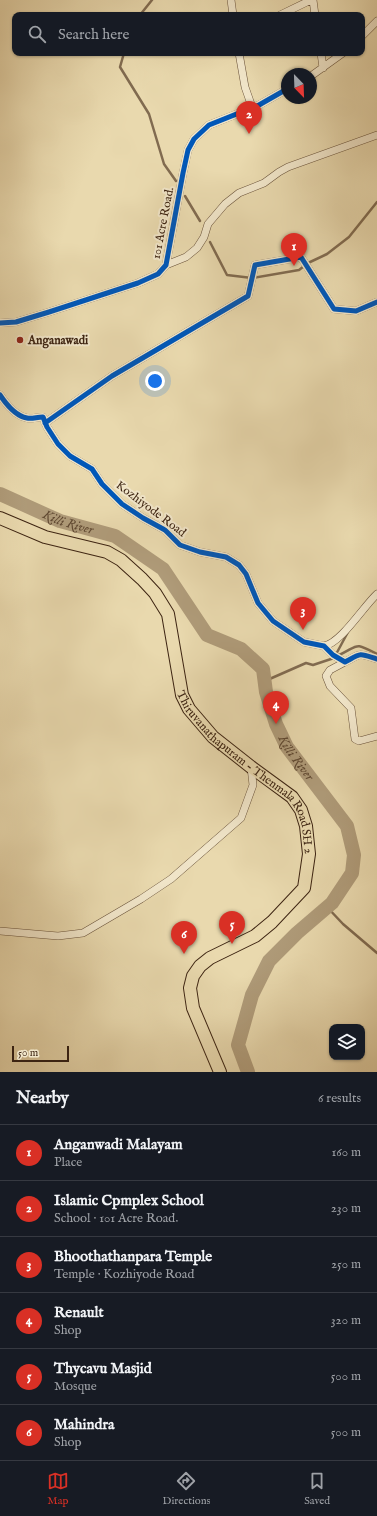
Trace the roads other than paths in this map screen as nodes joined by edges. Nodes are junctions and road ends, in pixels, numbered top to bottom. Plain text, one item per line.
1 (231, 0) edge
2 (312, 0) edge
3 (233, 12) edge
4 (286, 12) edge
5 (314, 12) edge
6 (377, 21) edge
7 (365, 33) edge
8 (240, 56) edge
9 (321, 56) edge
10 (340, 56) edge
11 (323, 68) junction
12 (317, 72) edge
13 (281, 92) edge
14 (252, 107) junction
15 (377, 135) edge
16 (166, 265) junction
17 (377, 302) edge
18 (0, 323) edge
19 (0, 395) edge
20 (45, 423) junction
21 (0, 518) edge
22 (377, 594) edge
23 (324, 646) junction
24 (377, 659) edge
25 (345, 662) junction
26 (377, 736) edge
27 (250, 767) junction
28 (0, 931) edge
29 (220, 1072) edge

1 - 3 street
2 - 4 street
2 - 5 street
6 - 7 street
8 - 14 street
9 - 11 street
10 - 11 street
11 - 12 street
13 - 14 street, 101 Acre Road.
14 - 16 street, 101 Acre Road.
15 - 16 street
16 - 18 street, 101 Acre Road.
17 - 20 street
19 - 20 street
20 - 23 street, Kozhiyode Road
21 - 27 main road, Thiruvanathapuram - Thenmala Road SH 2
22 - 23 street
23 - 25 street
24 - 25 street
25 - 26 street
27 - 28 street
27 - 29 main road, Thiruvanathapuram - Thenmala Road SH 2

